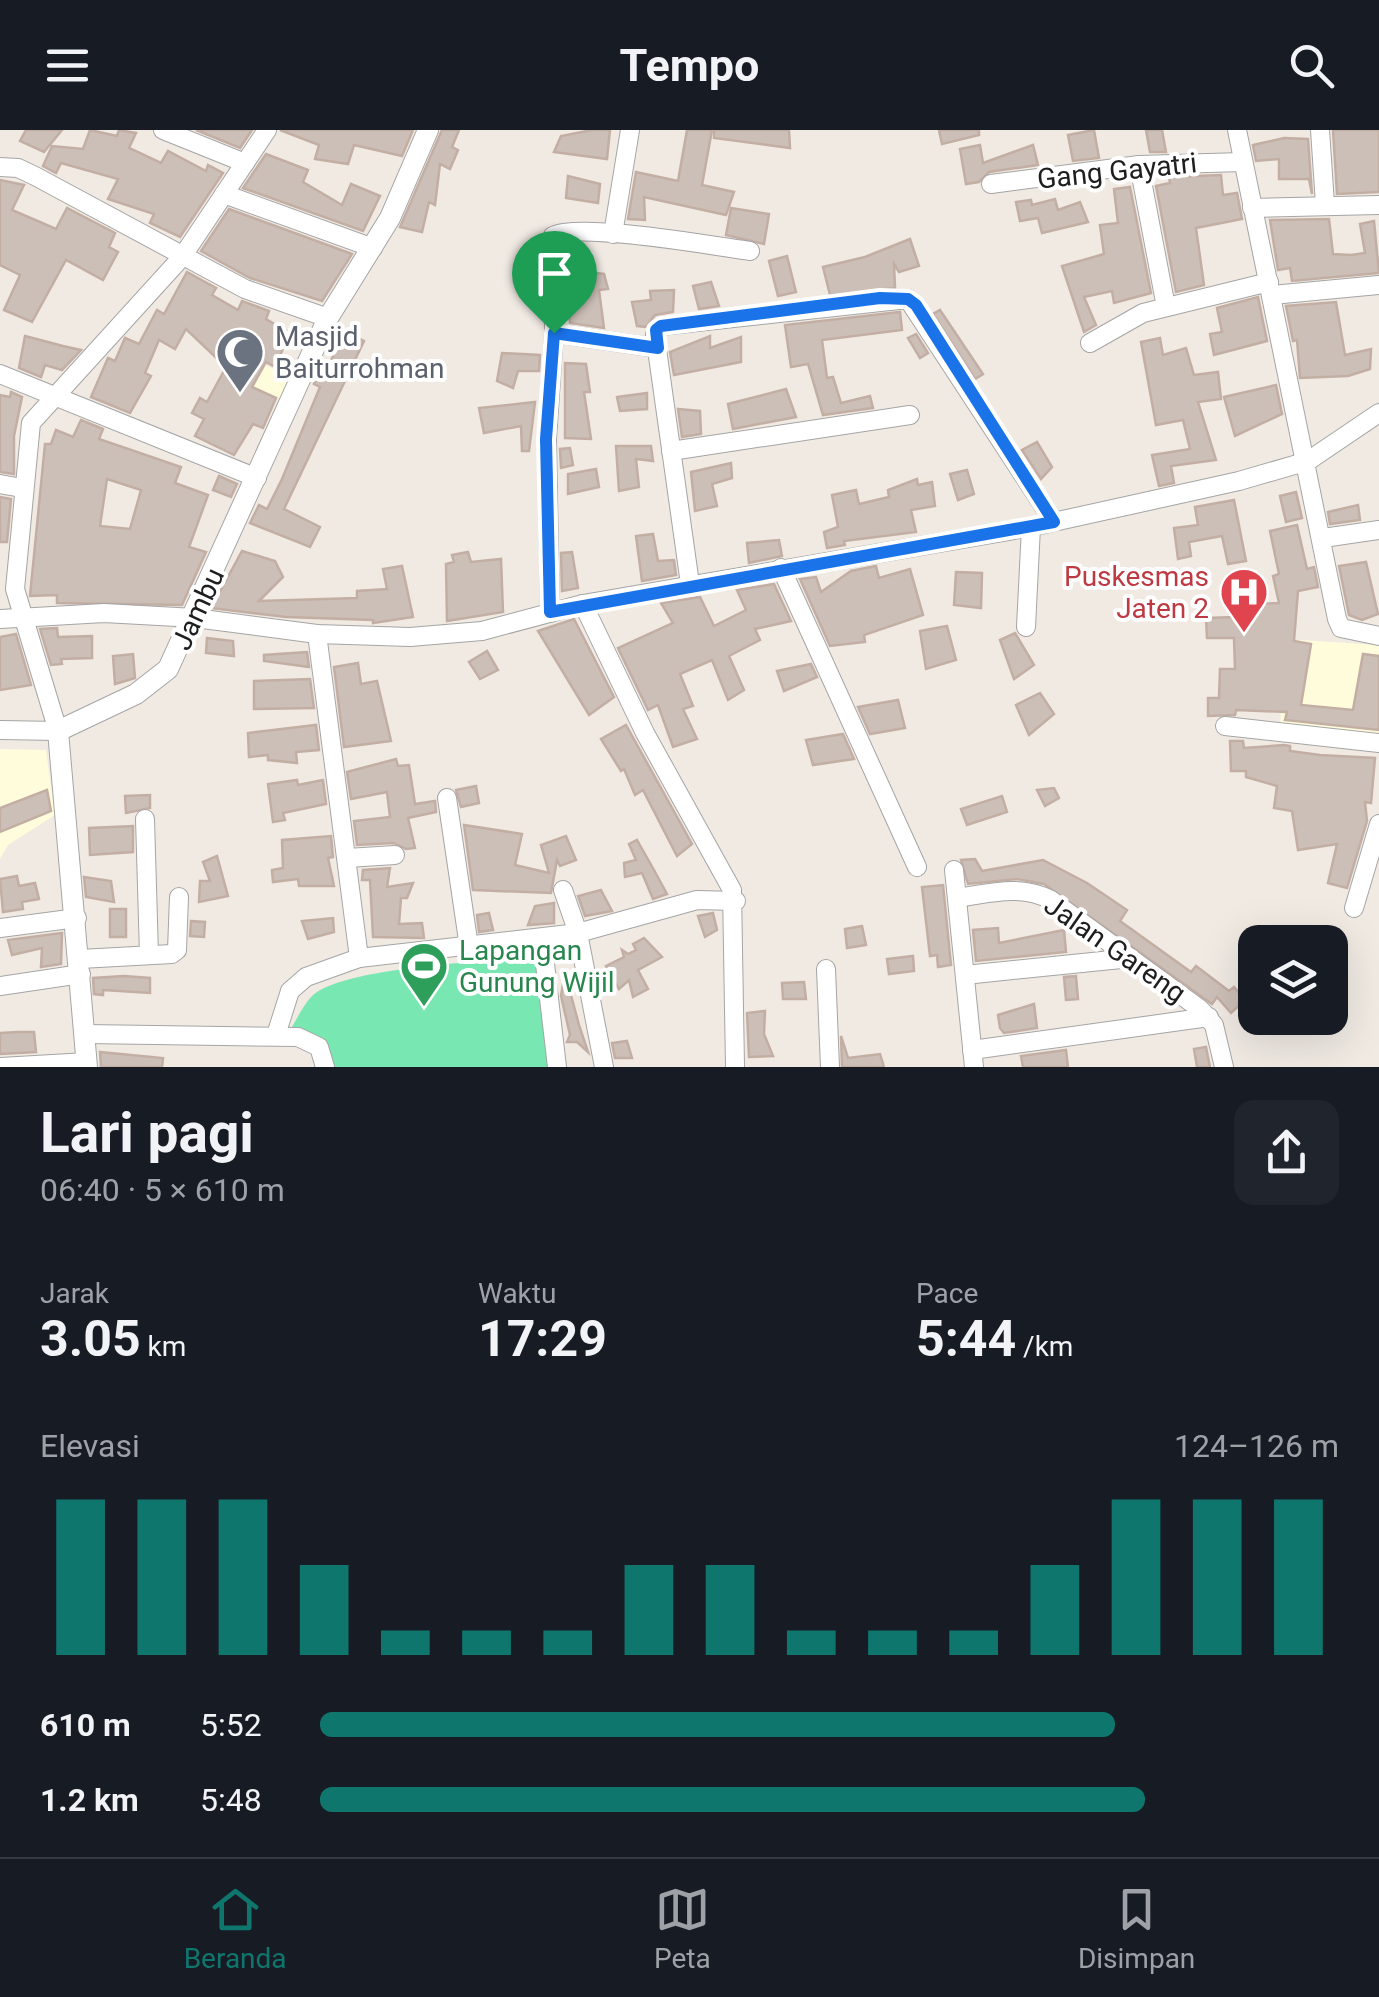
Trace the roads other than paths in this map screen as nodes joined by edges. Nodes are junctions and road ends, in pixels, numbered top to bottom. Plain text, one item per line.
1 (164, 130) edge
2 (266, 130) edge
3 (428, 130) edge
4 (630, 130) edge
5 (1237, 130) edge
6 (1320, 130) edge
7 (1242, 162) junction
8 (245, 163) junction
9 (1139, 165) junction
10 (0, 167) edge
11 (992, 184) dead end
12 (224, 194) junction
13 (1325, 204) junction
14 (1379, 205) edge
15 (1252, 208) junction
16 (613, 234) junction
17 (374, 248) junction
18 (750, 251) dead end
19 (182, 257) junction
20 (1379, 285) edge
21 (1271, 288) junction
22 (1166, 307) junction
23 (328, 318) junction
24 (554, 333) junction
25 (1090, 343) dead end
26 (658, 348) junction
27 (0, 374) edge
28 (52, 396) junction
29 (1379, 413) edge
30 (910, 415) dead end
31 (671, 452) junction
32 (1308, 461) junction
33 (257, 478) junction
34 (0, 484) edge
35 (22, 488) junction
36 (1054, 522) junction
37 (1030, 527) junction
38 (1379, 530) edge
39 (1323, 538) junction
40 (781, 568) junction
41 (690, 584) junction
42 (583, 604) junction
43 (550, 612) junction
44 (21, 616) junction
45 (0, 618) edge
46 (195, 618) junction
47 (1026, 627) dead end
48 (317, 634) junction
49 (1379, 636) edge
50 (1226, 726) dead end
51 (0, 730) edge
52 (58, 731) junction
53 (1379, 743) edge
54 (447, 798) dead end
55 (145, 820) dead end
56 (1379, 824) edge
57 (395, 854) dead end
58 (347, 858) junction
59 (1374, 865) edge
60 (917, 867) dead end
61 (954, 870) dead end
62 (562, 890) dead end
63 (179, 896) dead end
64 (957, 898) junction
65 (736, 901) junction
66 (1354, 908) dead end
67 (77, 918) junction
68 (0, 928) edge
69 (578, 933) junction
70 (542, 938) junction
71 (469, 947) junction
72 (149, 955) junction
73 (359, 958) junction
74 (1131, 958) junction
75 (80, 966) junction
76 (826, 969) dead end
77 (966, 975) junction
78 (0, 986) edge
79 (1209, 1017) junction
80 (85, 1034) junction
81 (276, 1035) junction
82 (973, 1059) edge
83 (87, 1064) edge
84 (0, 1066) edge
85 (325, 1067) edge
86 (557, 1067) edge
87 (604, 1067) edge
88 (735, 1067) edge
89 (830, 1067) edge
90 (1224, 1067) edge

1 - 8 street
2 - 8 street
3 - 17 street, Jambu
4 - 16 street
5 - 7 street
6 - 13 street
7 - 9 street, Gang Gayatri
7 - 15 street
8 - 12 street
9 - 11 street, Gang Gayatri
9 - 22 street
10 - 19 street
12 - 17 street
12 - 19 street
13 - 14 street
13 - 15 street
15 - 21 street
16 - 18 street
16 - 24 street
17 - 23 street, Jambu
19 - 23 street
19 - 28 street
20 - 21 street
21 - 22 street
21 - 32 street
22 - 25 street
23 - 33 street, Jambu
24 - 26 street
24 - 43 street
26 - 31 street
26 - 36 street
27 - 28 street
28 - 33 street
28 - 35 street
29 - 32 street
30 - 31 street
31 - 41 street
32 - 36 street
32 - 39 street
33 - 46 street, Jambu
34 - 35 street
35 - 44 street
36 - 37 street
37 - 40 street
37 - 47 street
38 - 39 street
39 - 49 street
40 - 41 street
40 - 60 street
41 - 42 street
42 - 43 street
42 - 65 street
43 - 48 street
44 - 45 street
44 - 46 street
44 - 52 street
46 - 48 street
46 - 52 street, Jambu
48 - 58 street
50 - 53 street
51 - 52 street
52 - 67 street
54 - 71 street
55 - 72 street
56 - 59 street
57 - 58 street
58 - 73 street
59 - 66 street
61 - 64 street
62 - 69 street
63 - 72 street
64 - 74 street, Jalan Gareng
64 - 77 street
65 - 69 street
65 - 88 street
67 - 68 street
67 - 75 street
69 - 70 street
69 - 87 street
70 - 71 street
70 - 86 street
71 - 73 street
72 - 75 street
73 - 81 street
74 - 77 street
74 - 79 street, Jalan Gareng
75 - 78 street
75 - 80 street
76 - 89 street
77 - 82 street
79 - 82 street
79 - 90 street
80 - 81 street
80 - 83 street
81 - 85 street
83 - 84 street

